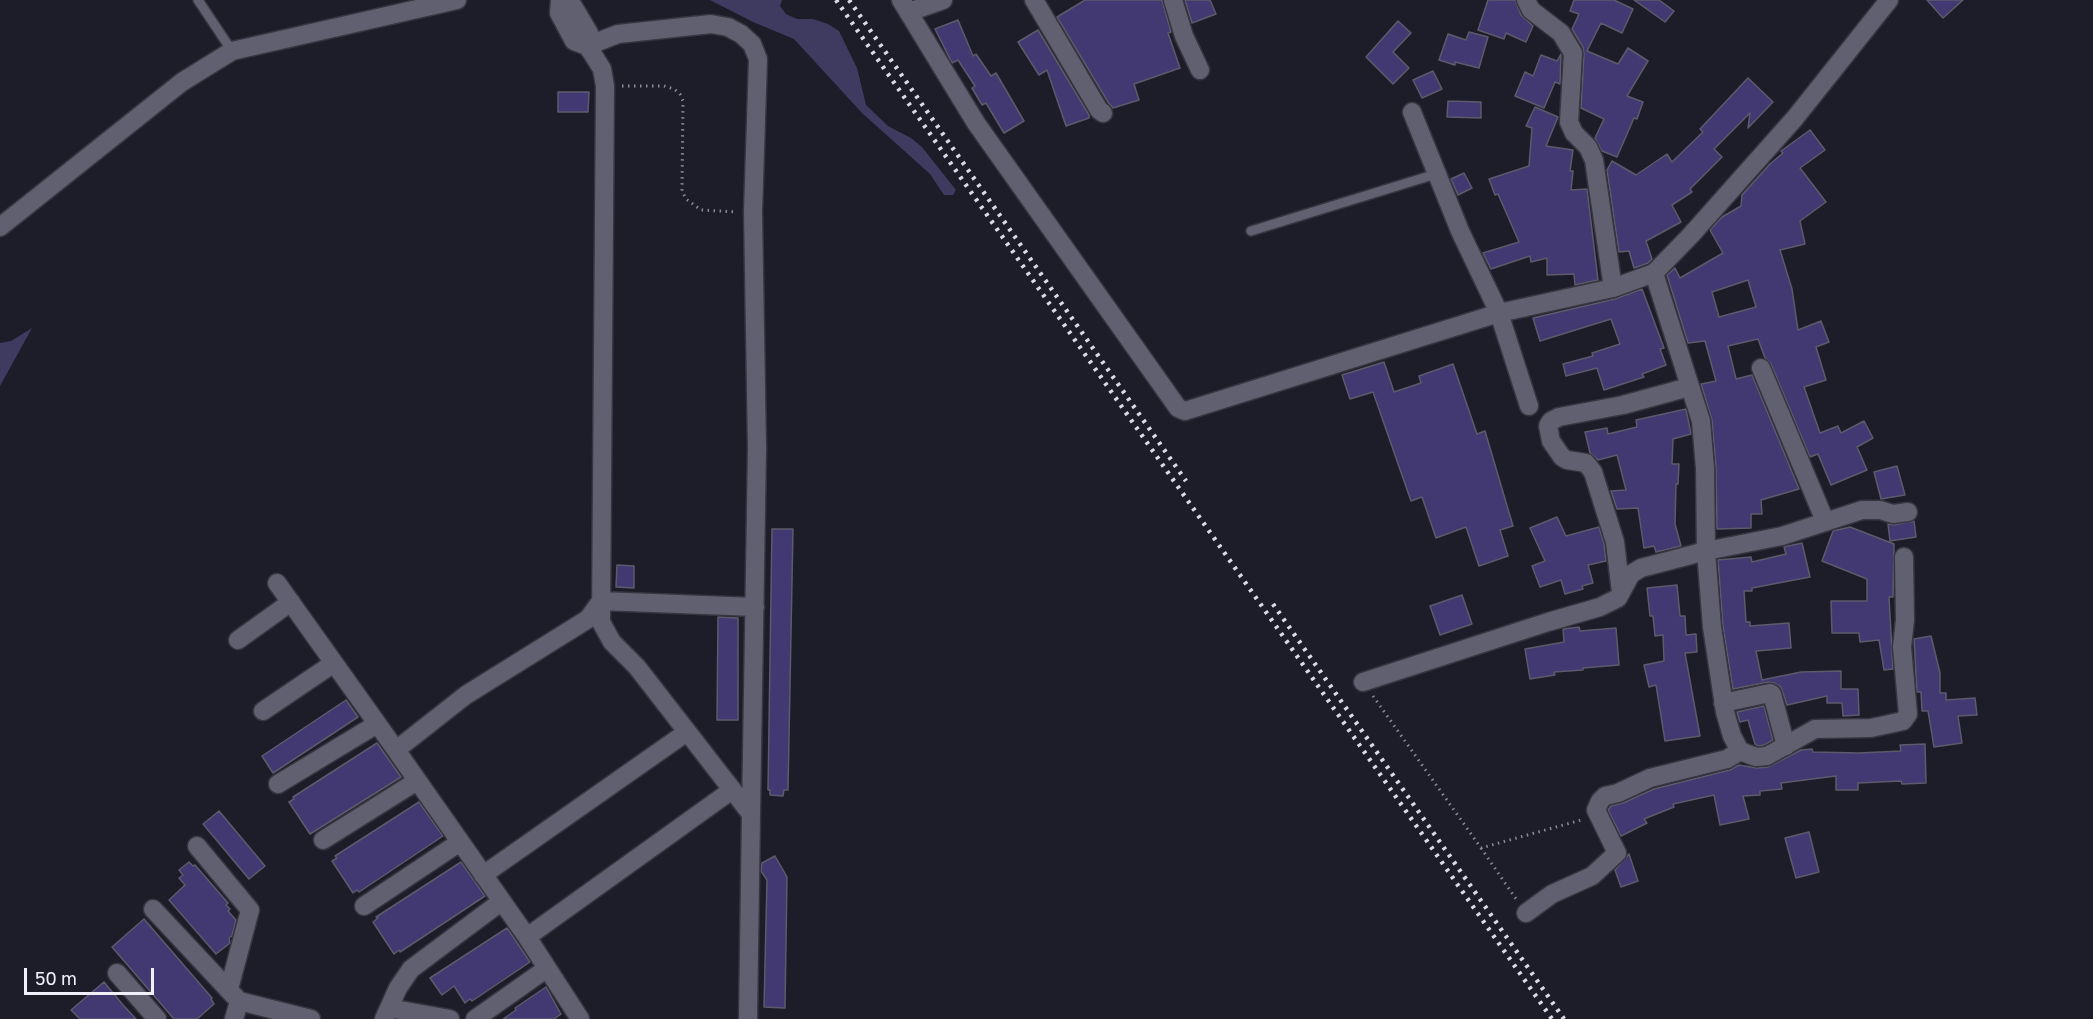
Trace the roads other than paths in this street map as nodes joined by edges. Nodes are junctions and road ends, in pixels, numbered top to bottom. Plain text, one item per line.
1 (198, 0) edge
2 (457, 0) edge
3 (561, 0) edge
4 (944, 0) edge
5 (1034, 0) edge
6 (1173, 0) edge
7 (1526, 0) edge
8 (1889, 0) edge
9 (905, 6) edge
10 (587, 46) junction
11 (232, 51) junction
12 (1200, 70) dead end
13 (1103, 112) dead end
14 (1412, 112) dead end
15 (1436, 174) junction
16 (0, 227) edge
17 (1251, 231) dead end
18 (1654, 273) junction
19 (1613, 288) junction
20 (1499, 313) junction
21 (1761, 368) dead end
22 (1689, 387) junction
23 (1529, 406) dead end
24 (1908, 512) dead end
25 (1825, 521) junction
26 (1706, 551) junction
27 (1904, 557) dead end
28 (277, 583) dead end
29 (1621, 593) junction
30 (601, 601) junction
31 (291, 602) junction
32 (755, 607) junction
33 (238, 640) dead end
34 (334, 663) junction
35 (1363, 682) road end
36 (1723, 703) junction
37 (263, 711) dead end
38 (377, 724) junction
39 (687, 732) junction
40 (1786, 746) junction
41 (396, 750) junction
42 (1740, 751) junction
43 (417, 781) junction
44 (278, 784) dead end
45 (732, 790) junction
46 (751, 814) junction
47 (323, 840) dead end
48 (460, 842) junction
49 (197, 846) dead end
50 (483, 875) junction
51 (502, 901) junction
52 (364, 906) dead end
53 (153, 909) dead end
54 (1526, 913) road end
55 (527, 937) junction
56 (546, 969) junction
57 (117, 973) dead end
58 (234, 995) junction
59 (386, 1014) edge
60 (157, 1019) edge
61 (234, 1019) edge
62 (311, 1019) edge
63 (450, 1019) edge
64 (475, 1019) edge
65 (580, 1019) edge
66 (748, 1019) edge

1 - 11 lane
2 - 11 street
3 - 10 street
4 - 9 street
5 - 13 street
6 - 12 street
7 - 19 street
8 - 18 street
9 - 20 street
10 - 30 street
10 - 32 street
11 - 16 street
14 - 15 street
15 - 17 lane
15 - 20 street
18 - 19 street
18 - 22 street
19 - 20 street
20 - 23 street
21 - 25 street
22 - 26 street
22 - 29 street
24 - 25 street
25 - 26 street
26 - 29 street
26 - 36 street
27 - 40 street
28 - 31 street
29 - 35 street
30 - 32 street
30 - 39 street
30 - 41 street
31 - 33 street
31 - 34 street
32 - 46 street
34 - 37 street
34 - 38 street
36 - 40 street
36 - 42 street
38 - 41 street
38 - 44 street
39 - 45 street
39 - 50 street
40 - 42 street
41 - 43 street
42 - 54 street
43 - 47 street
43 - 48 street
45 - 46 street
45 - 55 street
46 - 66 street
48 - 50 street
48 - 52 street
49 - 58 street
50 - 51 street
51 - 55 street
51 - 59 street
53 - 58 street
55 - 56 street
56 - 64 street
56 - 65 street
57 - 60 street
58 - 61 street
58 - 62 street
59 - 63 street

